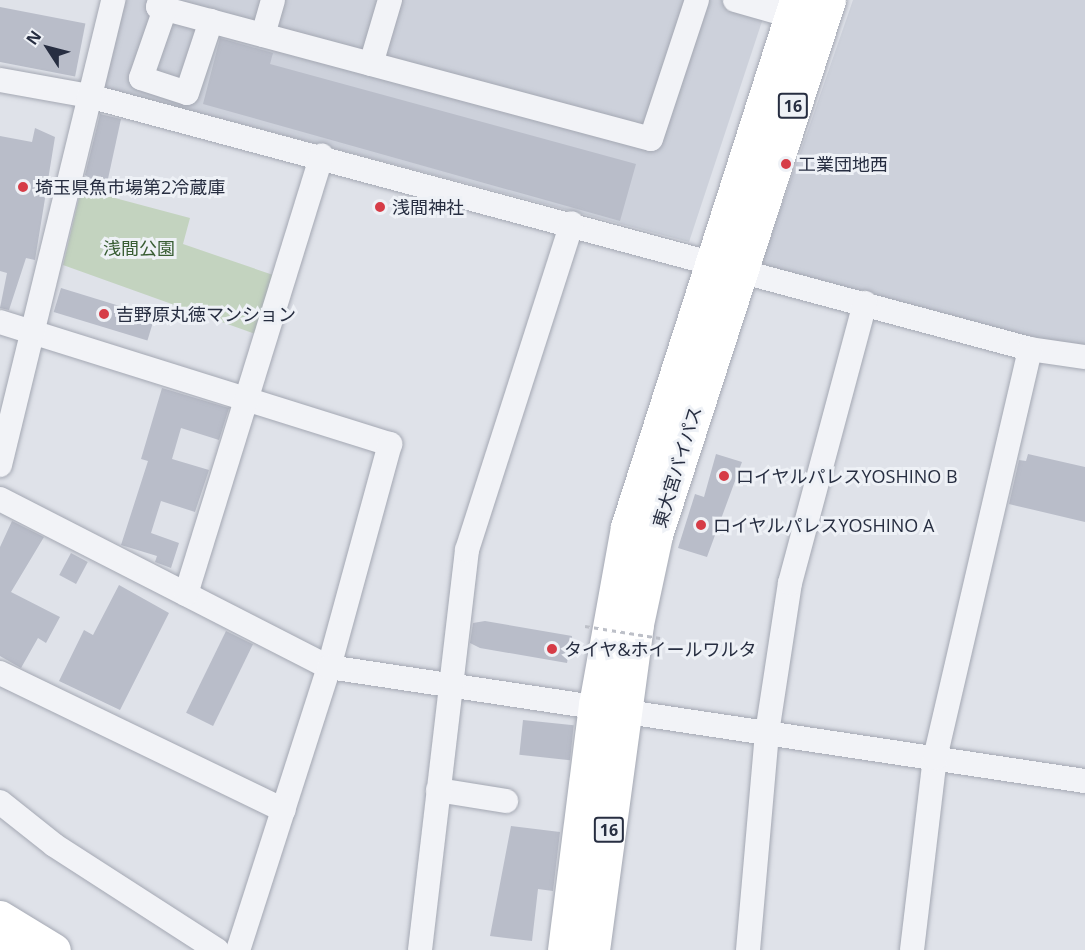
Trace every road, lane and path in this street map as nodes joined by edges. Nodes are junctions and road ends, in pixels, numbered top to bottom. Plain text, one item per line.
1 (113, 0) edge
2 (273, 0) edge
3 (390, 0) edge
4 (697, 0) edge
5 (735, 0) edge
6 (829, 0) edge
7 (162, 5) edge
8 (794, 8) edge
9 (211, 21) junction
10 (263, 35) junction
11 (371, 64) junction
12 (0, 80) edge
13 (89, 96) junction
14 (322, 156) junction
15 (572, 223) junction
16 (724, 265) junction
17 (866, 303) junction
18 (0, 322) edge
19 (33, 333) junction
20 (1030, 349) junction
21 (1085, 357) edge
22 (246, 399) junction
23 (0, 465) edge
24 (0, 499) edge
25 (186, 594) junction
26 (585, 626) dead end
27 (660, 638) dead end
28 (329, 667) junction
29 (0, 673) edge
30 (450, 685) junction
31 (610, 707) junction
32 (767, 733) junction
33 (935, 758) junction
34 (1085, 781) edge
35 (438, 790) junction
36 (0, 801) edge
37 (506, 801) dead end
38 (284, 810) junction
39 (0, 917) edge
40 (0, 944) edge
41 (10, 950) edge
42 (54, 950) edge
43 (217, 950) edge
44 (238, 950) edge
45 (420, 950) edge
46 (564, 950) edge
47 (593, 950) edge
48 (748, 950) edge
49 (912, 950) edge

1 - 13 street
2 - 10 street
3 - 11 street
4 - 11 street
5 - 8 street
6 - 16 highway, 東大宮バイパス / 16
7 - 9 street
7 - 9 street
8 - 16 highway, 東大宮バイパス / 16
9 - 10 street
10 - 11 street
12 - 13 street
13 - 14 street
13 - 19 street
14 - 15 street
14 - 22 street
15 - 16 street
15 - 30 street
16 - 17 street
16 - 31 highway, 東大宮バイパス / 16
17 - 20 street
17 - 32 street
18 - 19 street
19 - 22 street
19 - 23 street
20 - 21 street
20 - 33 street
22 - 25 street
22 - 28 street
24 - 25 street
25 - 28 street
26 - 27 path, bridge
28 - 30 street
28 - 38 street
29 - 38 street
30 - 31 street
30 - 35 street
31 - 32 street
31 - 46 highway, 東大宮バイパス / 16
31 - 47 highway, 東大宮バイパス / 16
32 - 33 street
32 - 48 street
33 - 34 street
33 - 49 street
35 - 37 street
35 - 45 street
36 - 43 street
38 - 44 street
39 - 42 highway
40 - 41 highway

